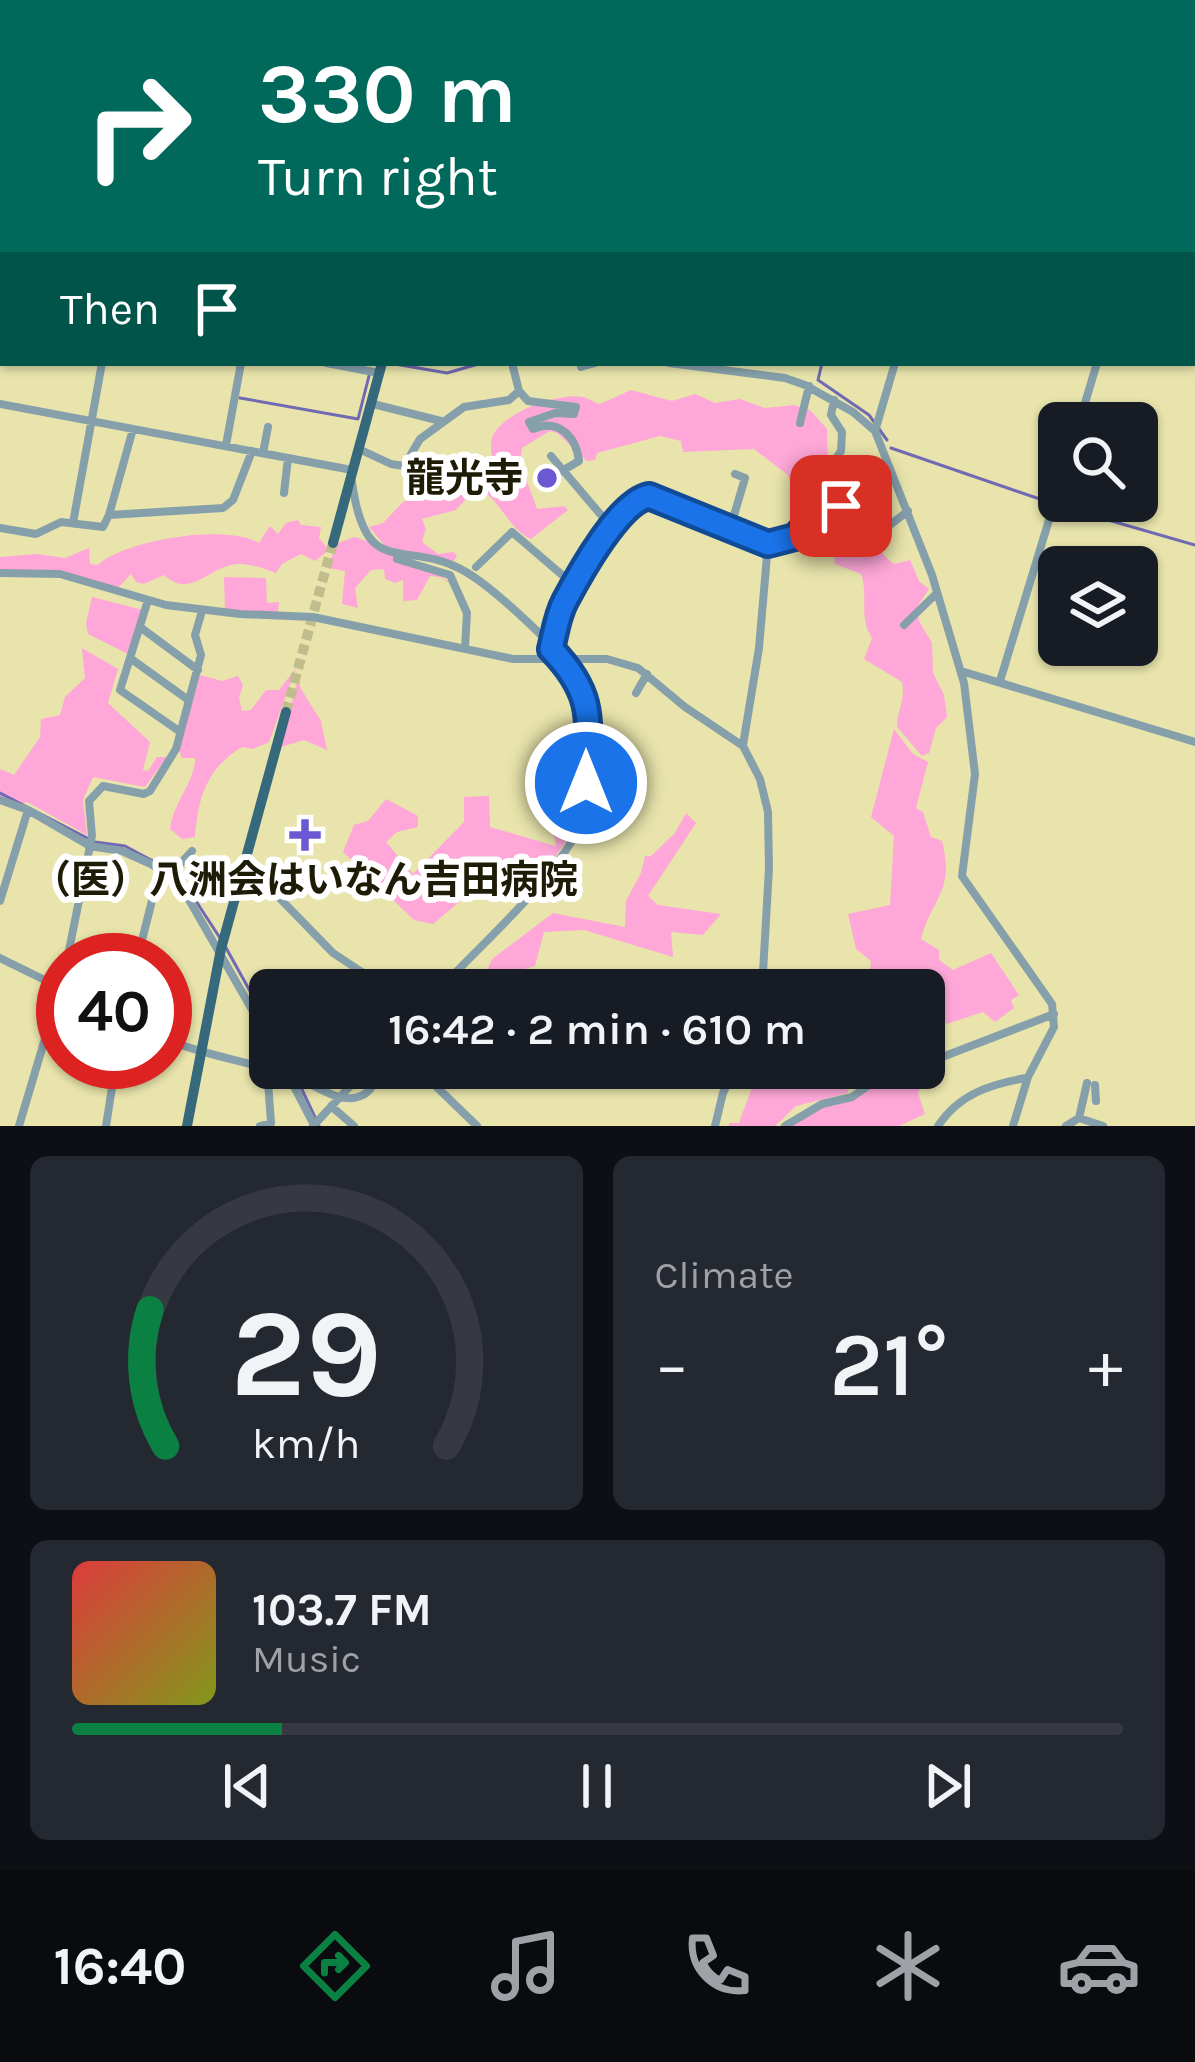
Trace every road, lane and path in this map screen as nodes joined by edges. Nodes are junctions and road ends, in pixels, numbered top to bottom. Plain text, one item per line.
1 (101, 366) edge
2 (241, 366) edge
3 (513, 366) edge
4 (584, 366) edge
5 (698, 366) edge
6 (894, 366) edge
7 (1096, 366) edge
8 (580, 367) dead end
9 (377, 369) edge
10 (808, 386) junction
11 (519, 391) junction
12 (834, 400) junction
13 (1085, 402) edge
14 (0, 404) edge
15 (373, 404) junction
16 (478, 404) junction
17 (480, 416) dead end
18 (444, 420) junction
19 (90, 421) junction
20 (800, 422) dead end
21 (876, 427) junction
22 (268, 428) dead end
23 (133, 429) junction
24 (450, 430) dead end
25 (226, 446) junction
26 (361, 449) junction
27 (257, 452) junction
28 (551, 456) dead end
29 (288, 458) junction
30 (562, 471) junction
31 (735, 474) dead end
32 (353, 476) junction
33 (284, 493) dead end
34 (819, 497) junction
35 (841, 506) dead end
36 (908, 511) junction
37 (109, 514) junction
38 (1049, 522) edge
39 (73, 524) junction
40 (0, 528) edge
41 (612, 528) junction
42 (886, 528) dead end
43 (730, 529) junction
44 (333, 543) tunnel mouth
45 (768, 544) junction
46 (399, 554) junction
47 (476, 568) dead end
48 (0, 573) edge
49 (575, 586) junction
50 (937, 593) junction
51 (148, 601) junction
52 (202, 611) junction
53 (904, 625) dead end
54 (140, 626) junction
55 (465, 648) junction
56 (551, 649) junction
57 (130, 658) junction
58 (563, 662) junction
59 (198, 670) junction
60 (961, 671) junction
61 (648, 674) junction
62 (1000, 682) junction
63 (636, 693) dead end
64 (187, 699) junction
65 (286, 712) tunnel mouth
66 (178, 731) junction
67 (1195, 742) edge
68 (743, 746) junction
69 (0, 800) edge
70 (28, 810) junction
71 (90, 842) junction
72 (192, 851) dead end
73 (242, 868) junction
74 (169, 870) junction
75 (0, 902) edge
76 (72, 933) edge
77 (147, 933) edge
78 (222, 944) junction
79 (0, 958) edge
80 (357, 969) edge
81 (458, 969) edge
82 (763, 969) edge
83 (36, 974) edge
84 (249, 999) edge
85 (1054, 1014) junction
86 (192, 1050) edge
87 (198, 1053) junction
88 (945, 1056) edge
89 (249, 1064) edge
90 (36, 1071) edge
91 (1028, 1077) junction
92 (112, 1089) edge
93 (268, 1089) edge
94 (298, 1089) edge
95 (322, 1089) edge
96 (347, 1089) edge
97 (370, 1089) edge
98 (439, 1089) edge
99 (725, 1089) edge
100 (864, 1089) edge
101 (339, 1097) junction
102 (1096, 1101) dead end
103 (331, 1106) junction
104 (1079, 1118) junction
105 (271, 1124) edge
106 (315, 1124) edge
107 (19, 1126) edge
108 (106, 1126) edge
109 (188, 1126) edge
110 (260, 1126) edge
111 (354, 1126) edge
112 (477, 1126) edge
113 (715, 1126) edge
114 (785, 1126) edge
115 (938, 1126) edge
116 (1013, 1126) edge
117 (1066, 1126) edge
118 (1103, 1126) edge

1 - 19 street
2 - 25 street
3 - 11 street
4 - 8 street
5 - 10 street
6 - 21 street
7 - 13 street
9 - 15 main road
10 - 12 street
10 - 20 street
11 - 16 street
11 - 30 street
12 - 21 street
12 - 34 street
14 - 19 street
15 - 18 street
15 - 26 main road
16 - 17 street
16 - 18 street
18 - 24 street
18 - 26 street
19 - 23 street
19 - 39 street
21 - 36 street
22 - 27 street
23 - 25 street
23 - 37 street
25 - 27 street
26 - 32 main road
27 - 29 street
27 - 37 street
28 - 30 street
29 - 32 street
29 - 33 street
30 - 41 street
31 - 43 street
32 - 44 main road
32 - 46 street
34 - 35 street
34 - 45 street
36 - 42 street
36 - 50 street
37 - 39 street
38 - 62 street
39 - 40 street
41 - 43 street
41 - 49 street
43 - 45 street
45 - 68 street
46 - 55 street
46 - 56 street
47 - 49 street
48 - 51 street
49 - 56 street
50 - 53 street
50 - 60 street
51 - 52 street
51 - 54 street
52 - 55 street
52 - 59 street
54 - 57 street
54 - 59 street
55 - 58 street
56 - 58 street
57 - 64 street
57 - 66 street
58 - 61 street
58 - 81 street
59 - 64 street
60 - 62 street
60 - 85 street
61 - 63 street
61 - 68 street
62 - 67 street
64 - 66 street
65 - 73 main road
66 - 71 street
68 - 82 street
69 - 70 street
70 - 71 street
70 - 75 street
71 - 74 street
71 - 76 street
72 - 74 street
73 - 78 main road
73 - 80 street
74 - 77 street
74 - 78 street
78 - 84 street
78 - 87 main road
79 - 83 street
85 - 88 street
85 - 91 street
86 - 87 street
87 - 89 street
87 - 109 main road
90 - 107 street
91 - 115 street
91 - 116 street
92 - 108 street
93 - 105 street
94 - 106 street
95 - 101 street
96 - 101 street
97 - 101 street
98 - 112 street
99 - 113 street
100 - 114 street
101 - 103 street
102 - 104 street
103 - 106 street
103 - 111 street
104 - 117 street
104 - 118 street
105 - 110 street

